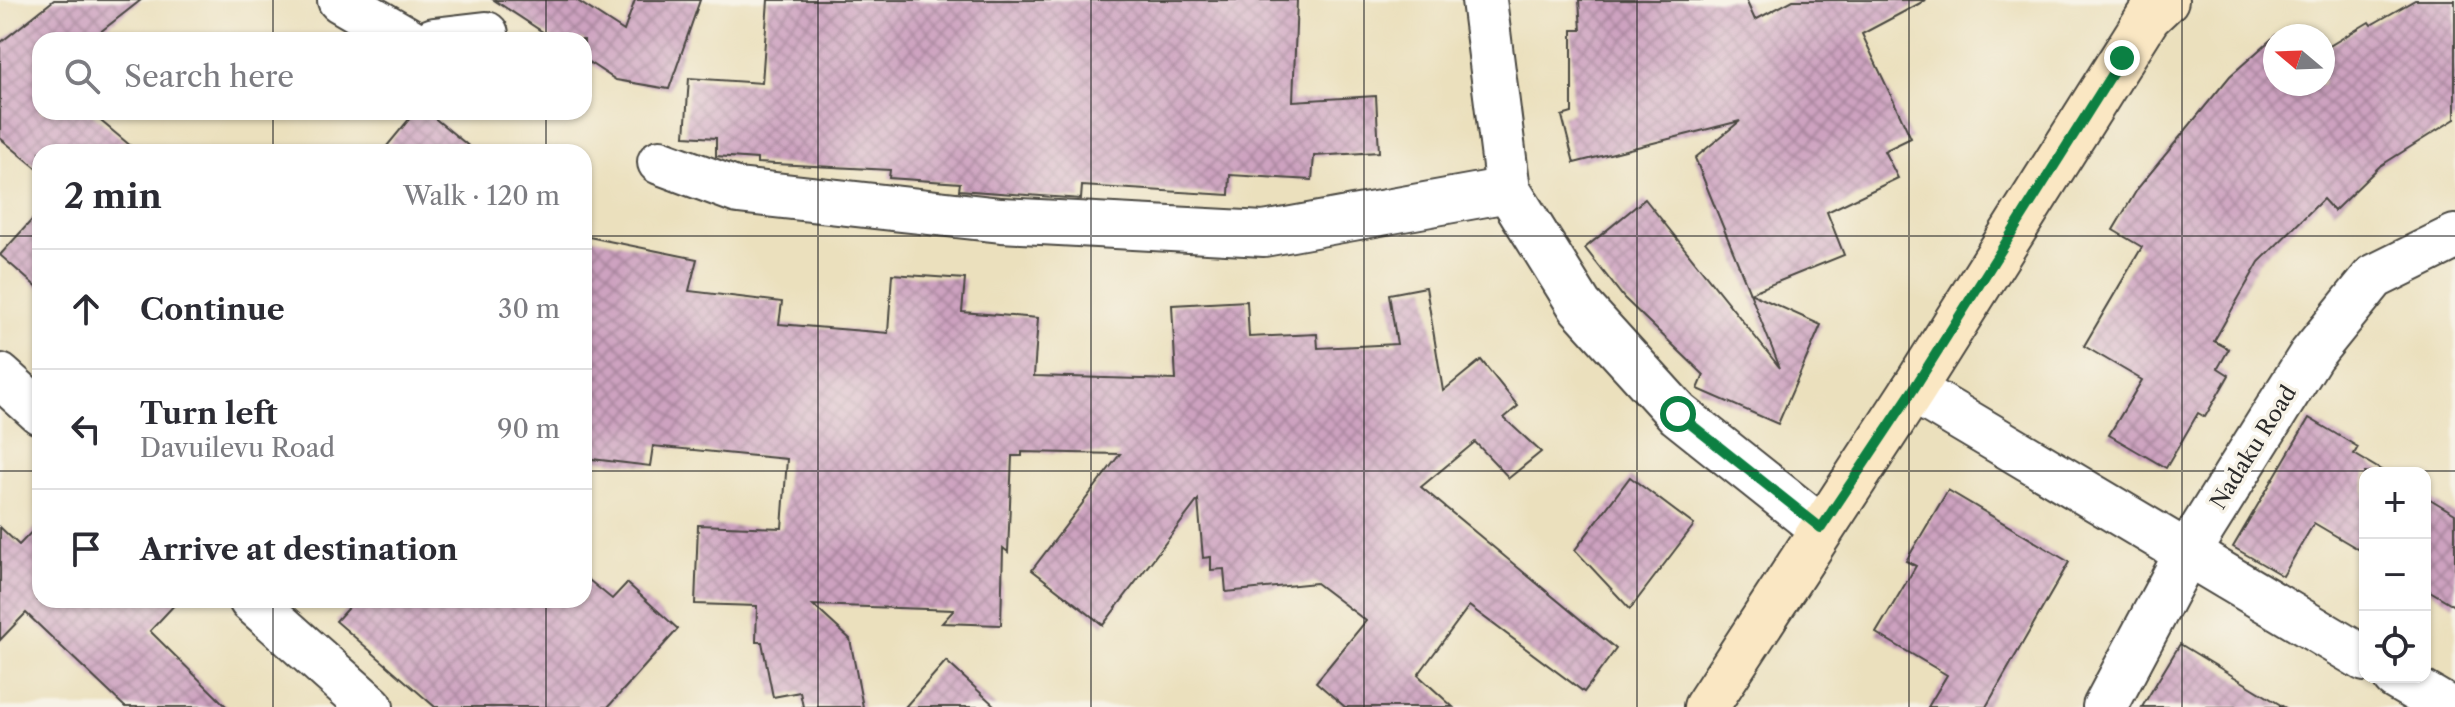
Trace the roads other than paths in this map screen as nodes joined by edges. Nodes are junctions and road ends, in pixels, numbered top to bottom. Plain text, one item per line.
1 (340, 0) edge
2 (1484, 0) edge
3 (2166, 0) edge
4 (395, 32) edge
5 (660, 162) dead end
6 (1508, 190) junction
7 (2455, 237) edge
8 (0, 376) edge
9 (1913, 390) junction
10 (32, 405) edge
11 (1821, 528) junction
12 (2187, 553) junction
13 (260, 608) edge
14 (2359, 655) edge
15 (2405, 683) edge
16 (371, 707) edge
17 (1706, 707) edge
18 (2105, 707) edge
19 (2446, 707) edge

1 - 4 street
2 - 6 street
3 - 9 street
5 - 6 street
6 - 11 street
7 - 12 street, Nadaku Road
8 - 10 street
9 - 11 street
9 - 12 street
11 - 17 street
12 - 14 street
12 - 18 street, Nadaku Road
13 - 16 street
15 - 19 street

